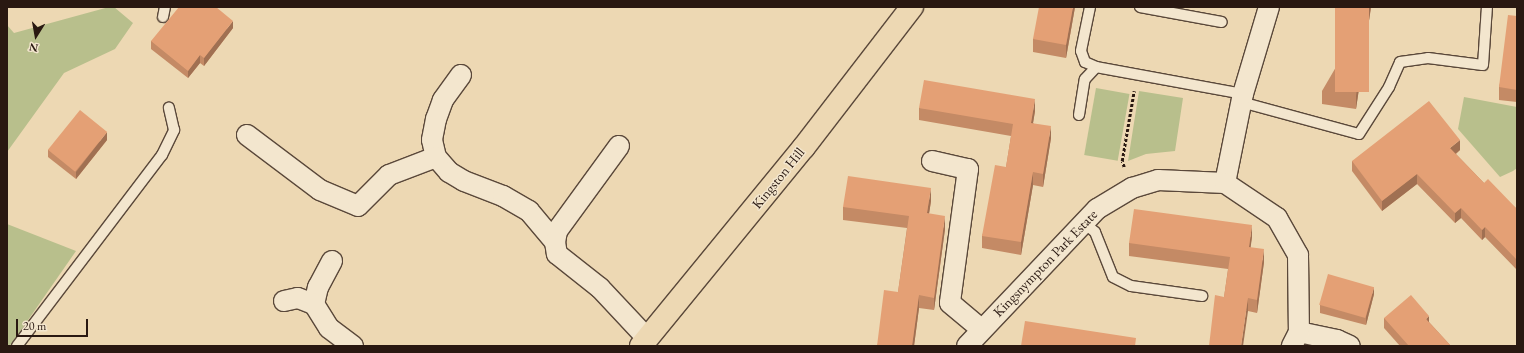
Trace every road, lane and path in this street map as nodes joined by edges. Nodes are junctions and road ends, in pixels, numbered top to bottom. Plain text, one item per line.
1 (912, 7) edge
2 (1090, 7) edge
3 (1140, 7) edge
4 (1269, 7) edge
5 (1487, 7) edge
6 (1222, 22) dead end
7 (1096, 67) junction
8 (1137, 74) junction
9 (462, 75) dead end
10 (1242, 98) junction
11 (169, 108) dead end
12 (1079, 115) dead end
13 (247, 135) dead end
14 (619, 146) dead end
15 (436, 157) junction
16 (932, 161) dead end
17 (1225, 183) junction
18 (1132, 188) junction
19 (1084, 223) junction
20 (555, 242) junction
21 (332, 261) dead end
22 (1202, 296) dead end
23 (284, 301) dead end
24 (314, 304) junction
25 (981, 329) junction
26 (1296, 339) edge
27 (644, 342) edge
28 (17, 346) edge
29 (353, 346) edge
30 (967, 346) edge
31 (1350, 346) edge

1 - 27 main road, Kingston Hill
2 - 7 lane
3 - 6 lane
4 - 10 street
5 - 10 lane
7 - 8 lane
7 - 12 lane
8 - 10 lane
8 - 18 path
9 - 15 street
10 - 17 street
11 - 28 lane
13 - 15 street
14 - 20 street
15 - 20 street
16 - 25 street
17 - 18 street, Kingsnympton Park Estate
17 - 26 street
18 - 19 street, Kingsnympton Park Estate
19 - 22 lane
19 - 25 street, Kingsnympton Park Estate
20 - 27 street
21 - 24 street
23 - 24 street
24 - 29 street
25 - 30 street, Kingsnympton Park Estate
26 - 31 street

